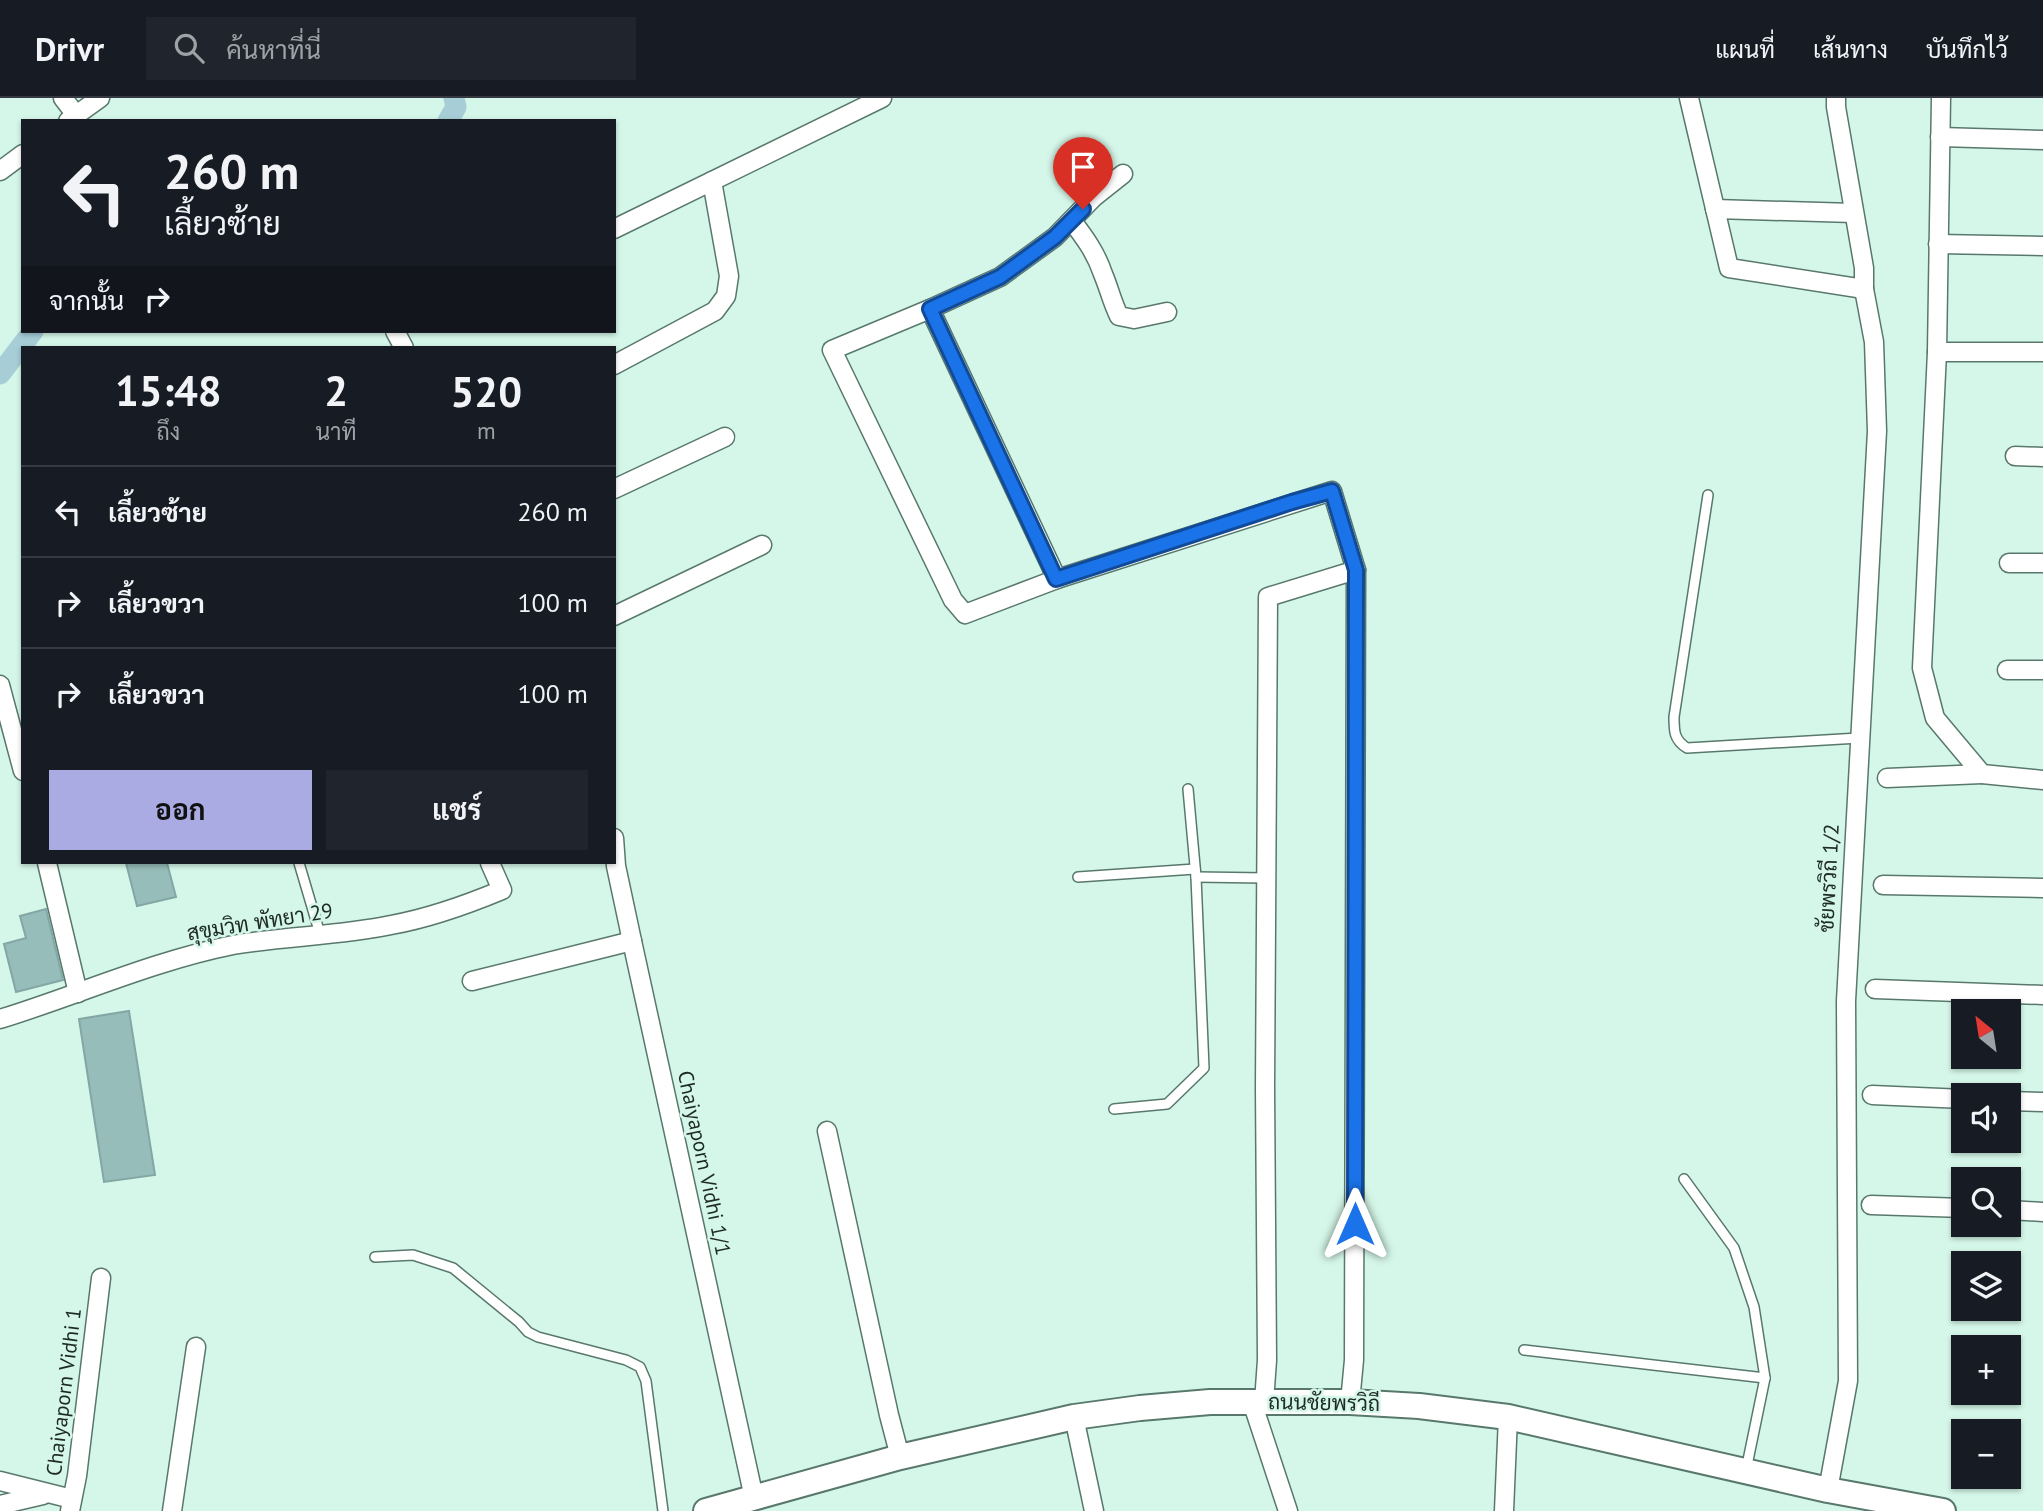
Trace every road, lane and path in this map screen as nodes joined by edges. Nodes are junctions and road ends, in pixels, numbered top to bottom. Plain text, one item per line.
1 (63, 98) edge
2 (100, 98) edge
3 (882, 98) edge
4 (1689, 98) edge
5 (1836, 98) edge
6 (1941, 98) edge
7 (72, 118) edge
8 (1940, 137) junction
9 (2043, 140) edge
10 (21, 155) edge
11 (0, 171) edge
12 (1123, 174) dead end
13 (712, 181) junction
14 (1715, 209) junction
15 (1853, 213) junction
16 (1072, 221) junction
17 (616, 228) edge
18 (1938, 244) junction
19 (2043, 246) edge
20 (1864, 289) junction
21 (930, 309) junction
22 (1167, 312) dead end
23 (1937, 352) junction
24 (2043, 352) edge
25 (616, 364) edge
26 (725, 436) dead end
27 (2015, 457) dead end
28 (2043, 457) edge
29 (616, 488) edge
30 (1708, 495) dead end
31 (762, 545) dead end
32 (2009, 563) dead end
33 (2043, 563) edge
34 (1356, 570) junction
35 (1056, 579) junction
36 (616, 615) edge
37 (2007, 670) dead end
38 (2043, 670) edge
39 (0, 685) edge
40 (1859, 738) junction
41 (21, 764) edge
42 (1982, 774) junction
43 (1887, 778) dead end
44 (2043, 780) edge
45 (1188, 789) dead end
46 (47, 864) edge
47 (299, 864) edge
48 (490, 864) edge
49 (616, 864) edge
50 (1196, 873) junction
51 (1079, 877) dead end
52 (1266, 878) junction
53 (1882, 885) dead end
54 (2043, 888) edge
55 (320, 934) junction
56 (632, 941) junction
57 (471, 981) dead end
58 (1875, 989) dead end
59 (78, 993) junction
60 (2043, 995) edge
61 (0, 1019) edge
62 (1872, 1095) dead end
63 (1951, 1098) edge
64 (2021, 1101) edge
65 (2043, 1102) edge
66 (1114, 1109) dead end
67 (827, 1131) dead end
68 (1684, 1179) dead end
69 (1871, 1205) dead end
70 (1951, 1208) edge
71 (2021, 1211) edge
72 (2043, 1212) edge
73 (375, 1257) dead end
74 (101, 1278) dead end
75 (196, 1347) dead end
76 (1524, 1350) dead end
77 (1765, 1378) junction
78 (1258, 1402) junction
79 (1350, 1402) junction
80 (1074, 1417) junction
81 (1508, 1417) junction
82 (900, 1457) junction
83 (1746, 1471) junction
84 (0, 1481) edge
85 (1828, 1490) junction
86 (47, 1494) junction
87 (754, 1498) junction
88 (0, 1505) edge
89 (71, 1505) edge
90 (1895, 1506) edge
91 (172, 1511) edge
92 (663, 1511) edge
93 (706, 1511) edge
94 (1094, 1511) edge
95 (1288, 1511) edge
96 (1504, 1511) edge
97 (1943, 1511) edge

1 - 7 street
2 - 7 street
3 - 13 street
4 - 14 street
5 - 15 street, ชัยพรวิถี 1/2
6 - 8 street
8 - 9 street
8 - 18 street
10 - 11 street
12 - 16 street
13 - 17 street
13 - 25 street
14 - 15 street
14 - 20 street
15 - 20 street, ชัยพรวิถี 1/2
16 - 21 street
16 - 22 street
18 - 19 street
18 - 23 street
20 - 40 street, ชัยพรวิถี 1/2
21 - 35 street
21 - 35 street
23 - 24 street
23 - 42 street
26 - 29 street
27 - 28 street
30 - 40 lane
31 - 36 street
32 - 33 street
34 - 35 street
34 - 52 street
34 - 79 street
37 - 38 street
39 - 41 street
40 - 85 street, ชัยพรวิถี 1/2
42 - 43 street
42 - 44 street
45 - 50 lane
46 - 59 street
47 - 55 lane
48 - 55 street, สุขุมวิท พัทยา 29
49 - 56 street, Chaiyaporn Vidhi 1/1
50 - 51 lane
50 - 52 lane
50 - 66 lane
52 - 78 street
53 - 54 street
55 - 59 street, สุขุมวิท พัทยา 29
56 - 57 street
56 - 87 street, Chaiyaporn Vidhi 1/1
58 - 60 street
59 - 61 street, สุขุมวิท พัทยา 29
62 - 63 street
64 - 65 street
67 - 82 street
68 - 77 lane
69 - 70 street
71 - 72 street
73 - 92 lane
74 - 89 street, Chaiyaporn Vidhi 1
75 - 91 street
76 - 77 lane
77 - 83 lane
78 - 79 main road, ถนนชัยพรวิถี
78 - 80 main road, ถนนชัยพรวิถี
78 - 95 street
79 - 81 main road, ถนนชัยพรวิถี
80 - 82 main road, ถนนชัยพรวิถี
80 - 94 street
81 - 83 main road, ถนนชัยพรวิถี
81 - 96 street
82 - 87 main road, ถนนชัยพรวิถี
83 - 85 main road, ถนนชัยพรวิถี
84 - 86 street
85 - 90 main road, ถนนชัยพรวิถี
86 - 88 street
86 - 89 street
87 - 93 main road, ถนนชัยพรวิถี
90 - 97 main road, ถนนชัยพรวิถี

